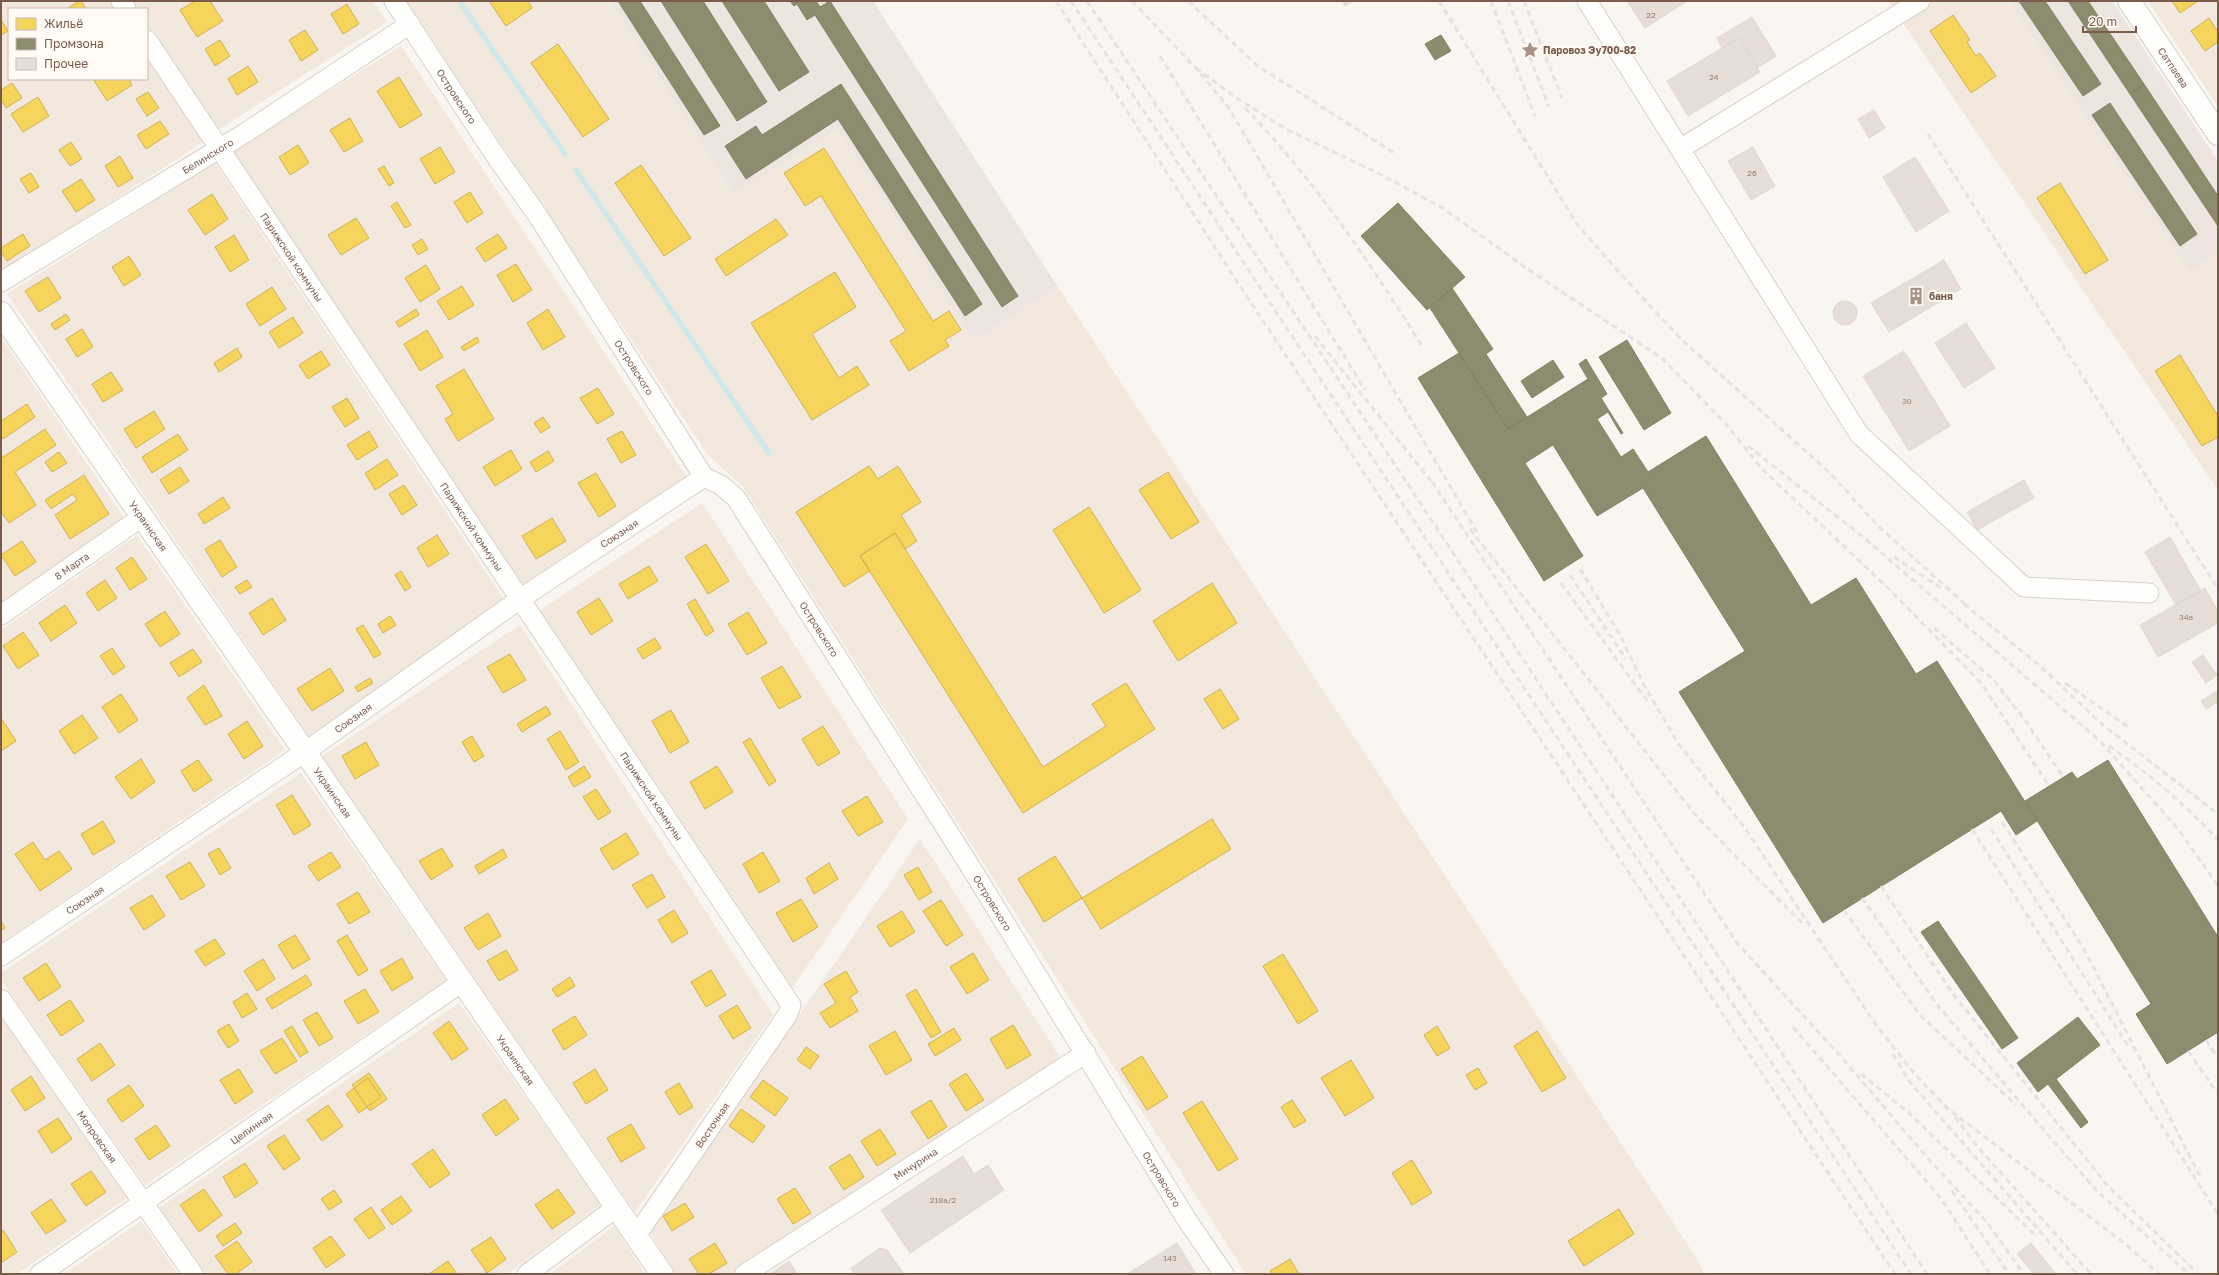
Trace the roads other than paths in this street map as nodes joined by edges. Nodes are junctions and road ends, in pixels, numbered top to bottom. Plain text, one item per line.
1 (394, 1) edge
2 (1587, 1) edge
3 (1920, 1) edge
4 (2129, 1) edge
5 (410, 24) junction
6 (148, 42) edge
7 (2218, 134) edge
8 (1680, 149) junction
9 (219, 150) junction
10 (1, 282) edge
11 (1, 313) edge
12 (704, 477) junction
13 (142, 517) junction
14 (2149, 593) dead end
15 (520, 599) junction
16 (1, 615) edge
17 (305, 752) junction
18 (1, 956) edge
19 (462, 982) junction
20 (1, 999) edge
21 (788, 1014) joint
22 (1086, 1053) junction
23 (143, 1202) junction
24 (617, 1207) junction
25 (636, 1236) junction
26 (40, 1274) edge
27 (193, 1274) edge
28 (527, 1274) edge
29 (662, 1274) edge
30 (745, 1274) edge
31 (1224, 1274) edge

1 - 5 street, Островского
2 - 8 street
3 - 8 street
4 - 7 street, Сатпаева
5 - 9 street, Белинского
5 - 12 street, Островского
6 - 9 street, Парижской коммуны
8 - 14 street
9 - 10 street, Белинского
9 - 15 street, Парижской коммуны
11 - 13 street, Украинская
12 - 15 street, Союзная
12 - 22 street, Островского
13 - 16 street, 8 Марта
13 - 17 street, Украинская
15 - 17 street, Союзная
15 - 21 street, Парижской коммуны
17 - 18 street, Союзная
17 - 19 street, Украинская
19 - 23 street, Целинная
19 - 24 street, Украинская
20 - 23 street, Мопровская
21 - 25 street, Восточная
22 - 30 street, Мичурина
22 - 31 street, Островского
23 - 26 street, Целинная
23 - 27 street, Мопровская
24 - 25 street, Украинская
24 - 28 street
25 - 29 street, Украинская

